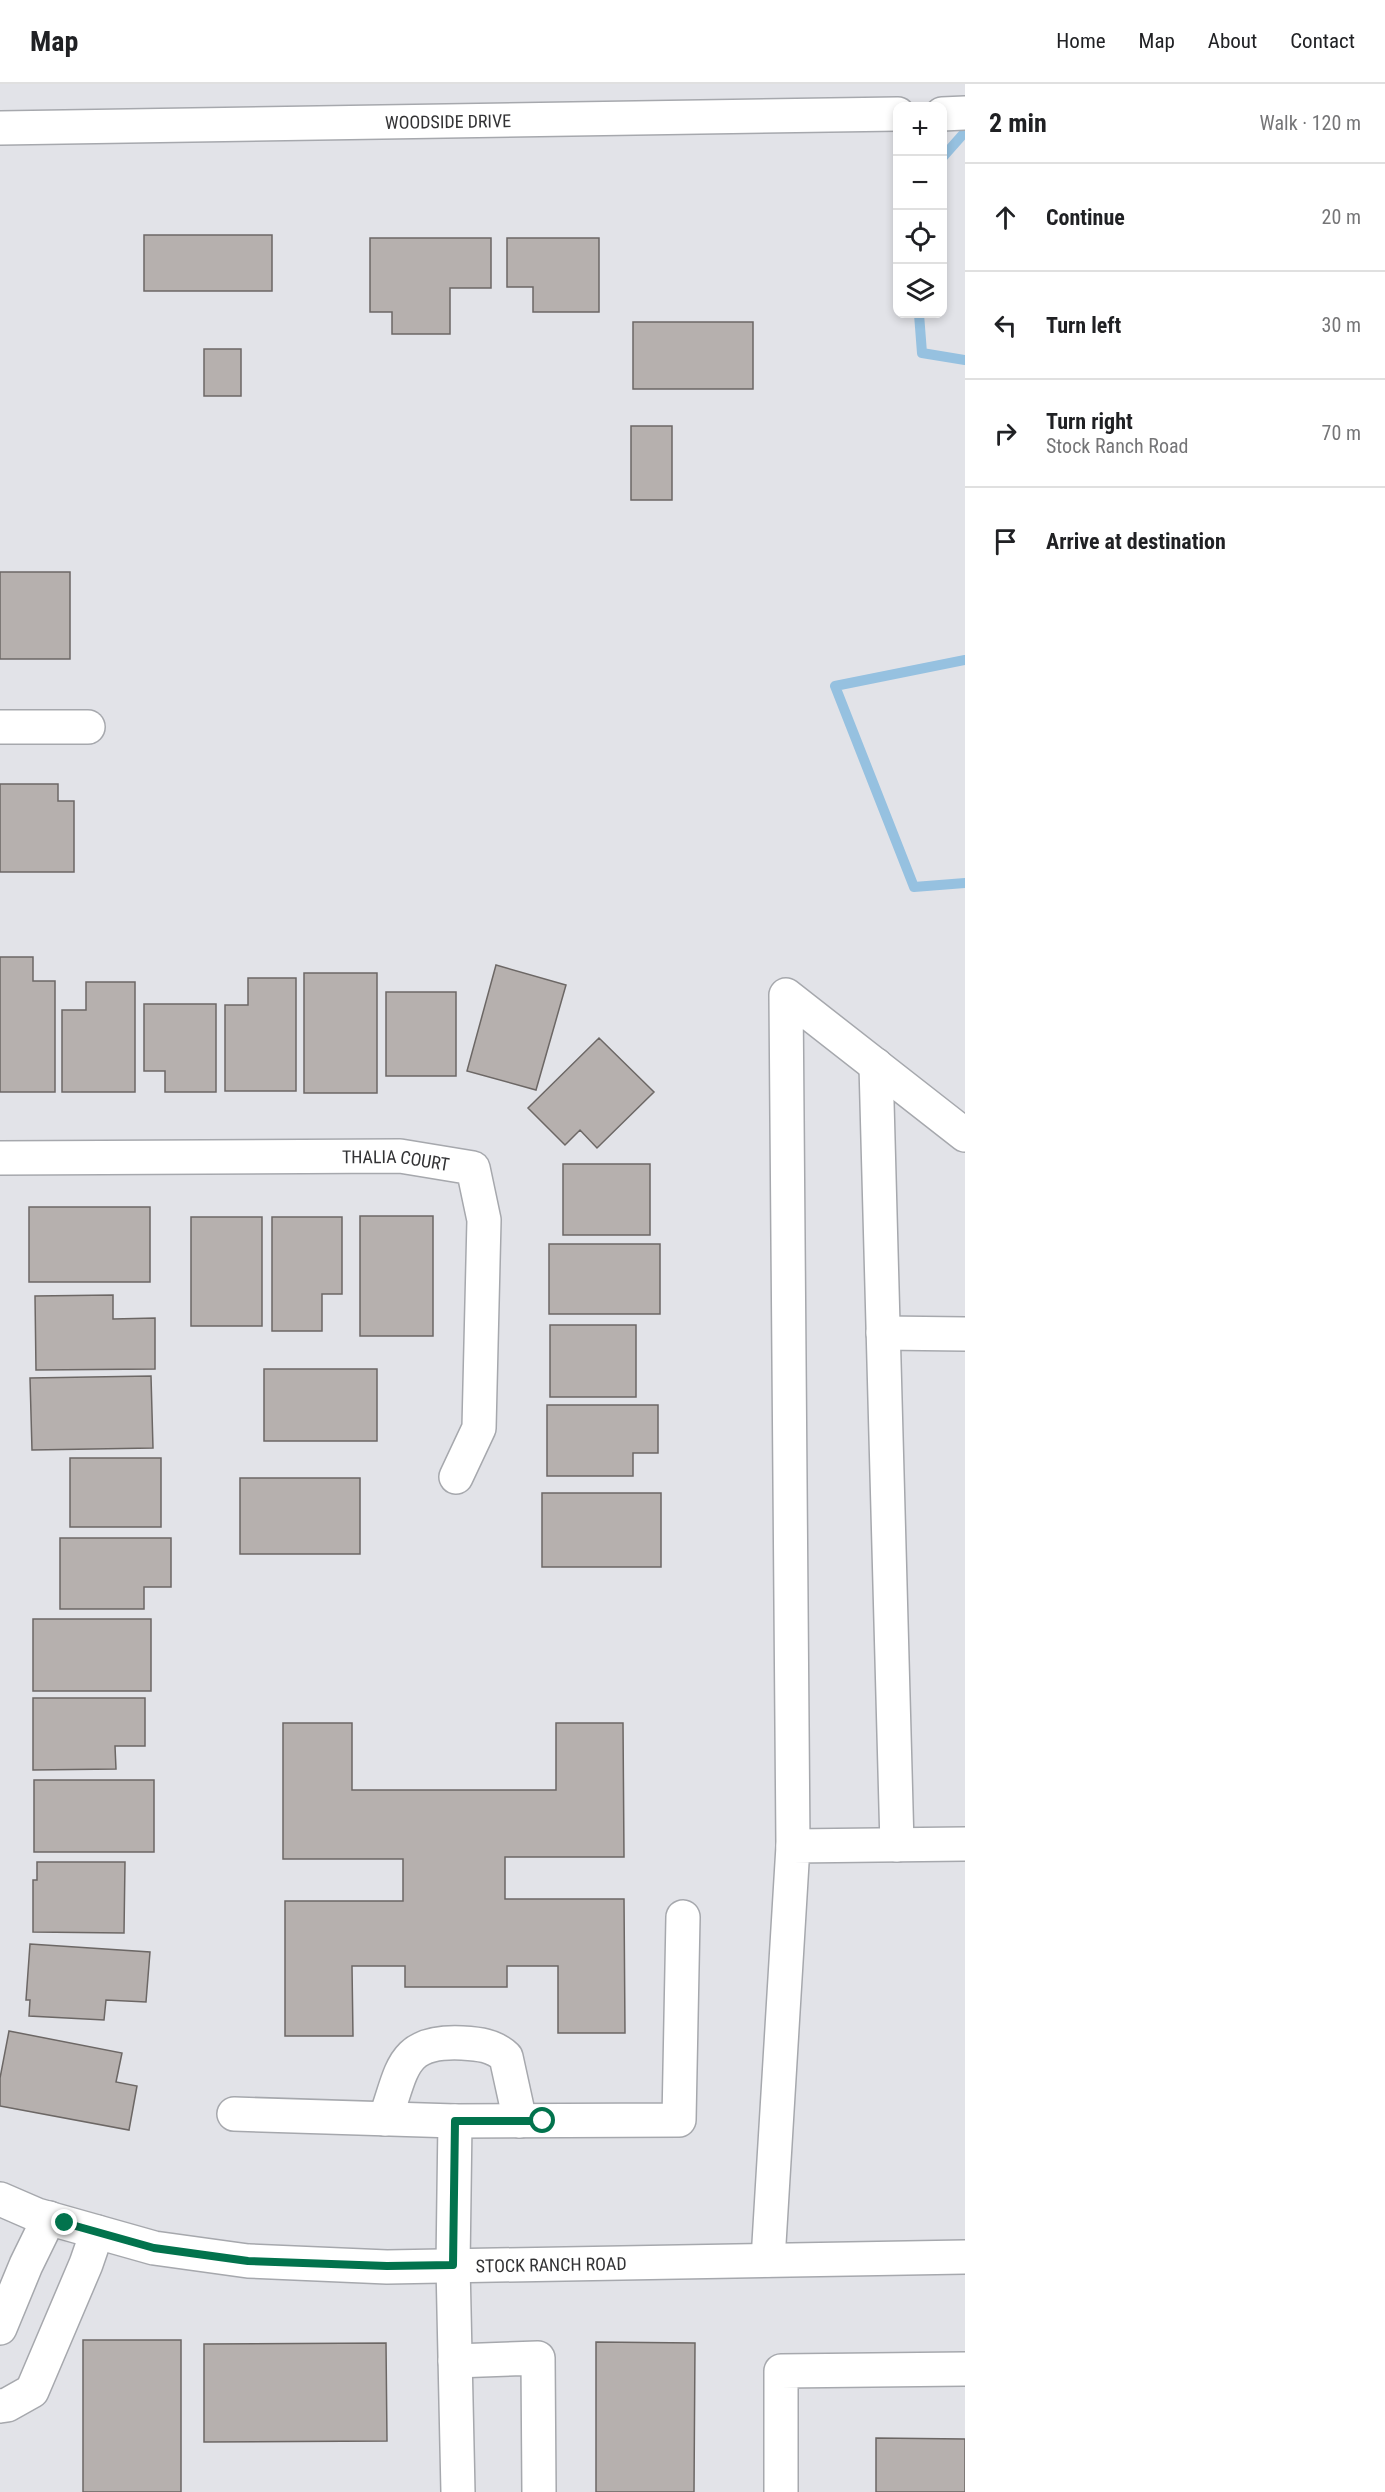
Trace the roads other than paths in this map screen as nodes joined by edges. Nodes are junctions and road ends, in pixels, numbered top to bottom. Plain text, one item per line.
1 (965, 113) edge
2 (893, 114) edge
3 (947, 114) edge
4 (0, 128) edge
5 (0, 727) edge
6 (88, 727) dead end
7 (876, 1065) junction
8 (965, 1135) edge
9 (0, 1158) edge
10 (883, 1333) junction
11 (965, 1334) edge
12 (456, 1477) dead end
13 (965, 1844) edge
14 (897, 1845) junction
15 (793, 1846) junction
16 (683, 1917) dead end
17 (234, 2114) dead end
18 (386, 2119) junction
19 (455, 2121) junction
20 (520, 2121) junction
21 (0, 2199) edge
22 (49, 2218) junction
23 (97, 2232) junction
24 (965, 2257) edge
25 (768, 2260) junction
26 (453, 2265) junction
27 (0, 2328) edge
28 (455, 2361) junction
29 (965, 2369) edge
30 (0, 2406) edge
31 (458, 2492) edge
32 (539, 2492) edge
33 (781, 2492) edge

1 - 3 street
2 - 4 street, WOODSIDE DRIVE
5 - 6 street
7 - 8 street
7 - 10 street
7 - 15 street
9 - 12 street, THALIA COURT
10 - 11 street
10 - 14 street
13 - 14 street
14 - 15 street
15 - 25 street
16 - 20 street
17 - 18 street
18 - 19 street
18 - 20 street
19 - 20 street
19 - 26 street
21 - 22 street, STOCK RANCH ROAD
22 - 23 street, STOCK RANCH ROAD
22 - 27 street
23 - 26 street, STOCK RANCH ROAD
23 - 30 street
24 - 25 street, STOCK RANCH ROAD
25 - 26 street, STOCK RANCH ROAD
26 - 28 street
28 - 31 street
28 - 32 street
29 - 33 street

